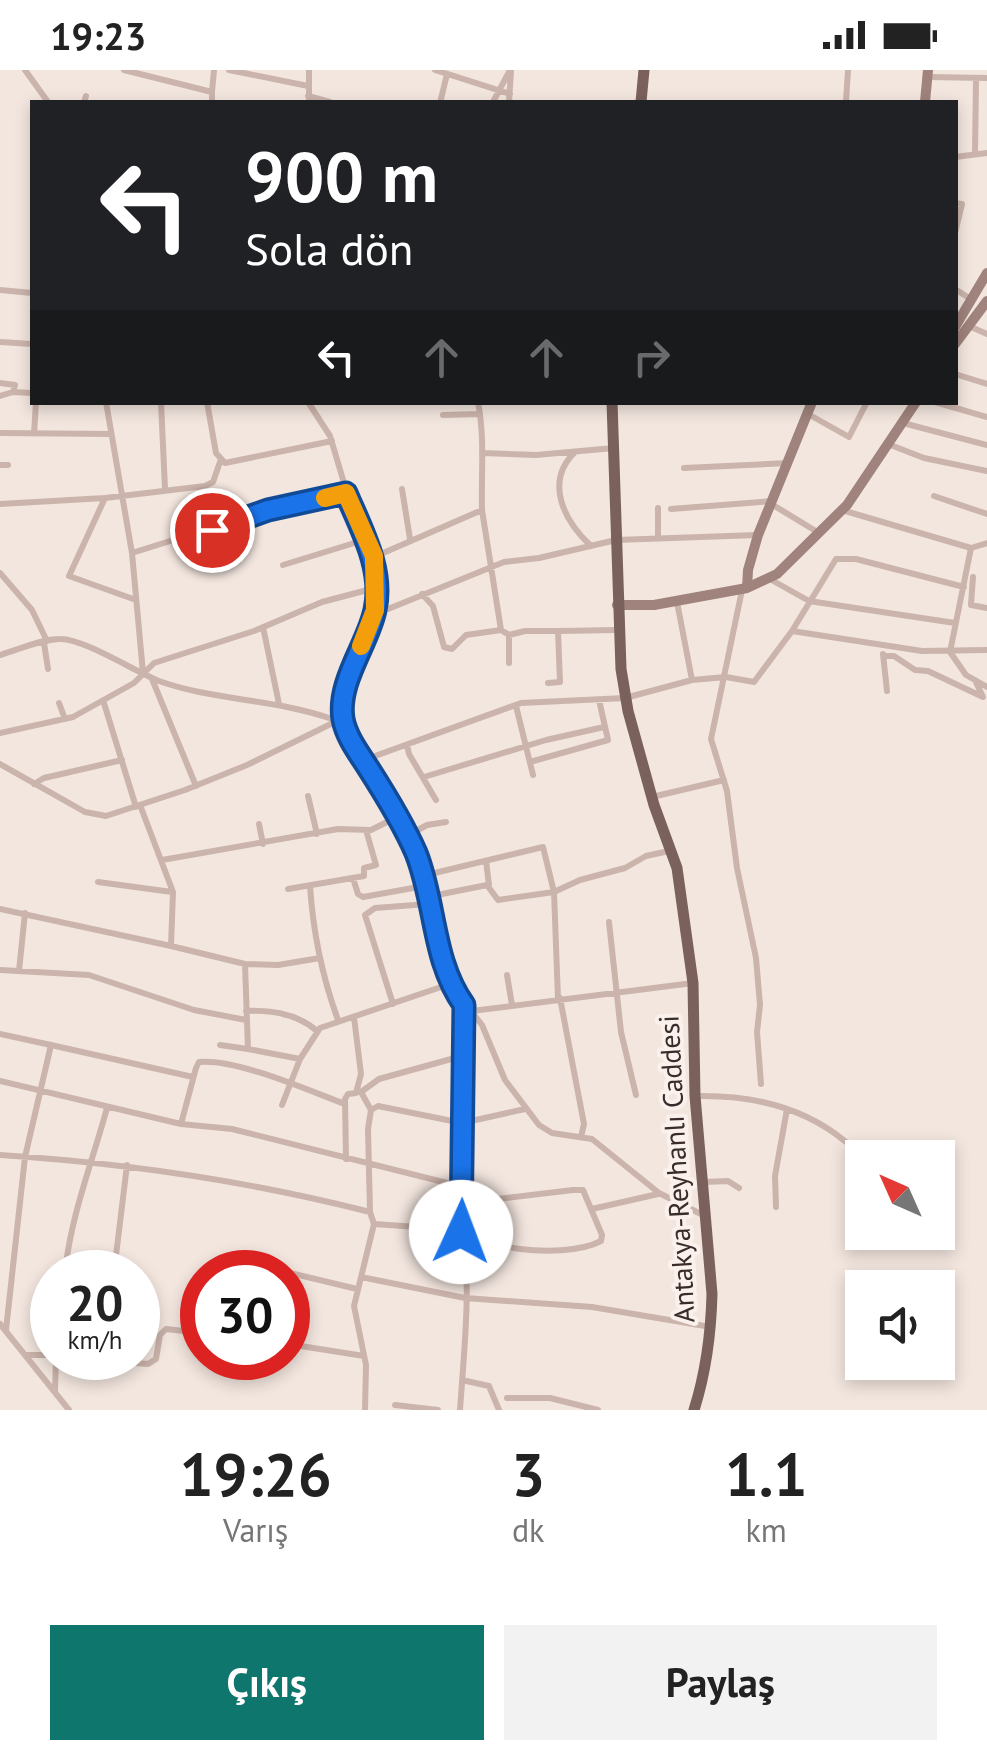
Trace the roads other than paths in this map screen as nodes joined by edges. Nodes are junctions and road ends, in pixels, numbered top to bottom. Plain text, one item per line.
1 (25, 70) edge
2 (124, 70) edge
3 (214, 70) edge
4 (229, 70) edge
5 (309, 70) edge
6 (435, 70) edge
7 (511, 70) edge
8 (644, 70) edge
9 (848, 70) edge
10 (253, 72) edge
11 (448, 74) junction
12 (928, 74) edge
13 (976, 78) junction
14 (987, 78) edge
15 (308, 86) junction
16 (498, 89) junction
17 (212, 92) junction
18 (510, 98) edge
19 (308, 99) edge
20 (441, 99) dead end
21 (47, 100) edge
22 (212, 100) edge
23 (494, 100) edge
24 (641, 100) edge
25 (846, 100) edge
26 (926, 100) edge
27 (987, 153) edge
28 (975, 154) junction
29 (958, 157) edge
30 (987, 273) edge
31 (0, 290) edge
32 (958, 291) edge
33 (30, 293) edge
34 (970, 298) junction
35 (985, 305) edge
36 (958, 321) edge
37 (968, 326) junction
38 (987, 334) edge
39 (958, 340) edge
40 (0, 342) edge
41 (30, 344) edge
42 (958, 375) edge
43 (0, 383) edge
44 (987, 384) edge
45 (13, 392) junction
46 (30, 393) edge
47 (0, 396) edge
48 (36, 405) edge
49 (106, 405) edge
50 (162, 405) edge
51 (208, 405) edge
52 (310, 405) edge
53 (478, 405) edge
54 (612, 405) edge
55 (865, 405) edge
56 (911, 405) edge
57 (945, 405) edge
58 (810, 408) edge
59 (444, 414) dead end
60 (480, 414) junction
61 (987, 417) edge
62 (903, 423) junction
63 (0, 433) edge
64 (34, 434) junction
65 (111, 434) junction
66 (332, 441) junction
67 (888, 444) junction
68 (987, 445) edge
69 (614, 448) junction
70 (576, 452) junction
71 (483, 453) junction
72 (221, 459) junction
73 (789, 463) junction
74 (684, 468) dead end
75 (987, 471) edge
76 (165, 489) junction
77 (402, 489) dead end
78 (346, 493) junction
79 (120, 496) junction
80 (934, 496) dead end
81 (106, 498) junction
82 (774, 503) junction
83 (0, 504) edge
84 (658, 508) dead end
85 (671, 508) dead end
86 (482, 510) junction
87 (842, 510) junction
88 (987, 514) edge
89 (820, 534) junction
90 (758, 535) junction
91 (658, 538) junction
92 (364, 540) junction
93 (410, 540) junction
94 (616, 540) junction
95 (987, 543) edge
96 (591, 546) junction
97 (971, 548) junction
98 (132, 553) junction
99 (374, 556) junction
100 (283, 565) dead end
101 (492, 566) junction
102 (0, 573) edge
103 (970, 577) junction
104 (767, 578) junction
105 (982, 579) dead end
106 (964, 587) junction
107 (375, 588) junction
108 (744, 588) junction
109 (422, 594) junction
110 (136, 600) junction
111 (677, 600) junction
112 (809, 600) junction
113 (617, 605) junction
114 (987, 608) edge
115 (375, 610) junction
116 (954, 623) junction
117 (264, 626) junction
118 (558, 630) junction
119 (618, 630) junction
120 (792, 631) junction
121 (505, 632) junction
122 (45, 642) junction
123 (878, 644) junction
124 (987, 650) edge
125 (950, 652) junction
126 (0, 656) edge
127 (884, 656) junction
128 (510, 663) dead end
129 (48, 669) dead end
130 (143, 674) junction
131 (726, 677) junction
132 (152, 678) junction
133 (692, 680) junction
134 (974, 680) junction
135 (548, 683) dead end
136 (987, 687) edge
137 (886, 691) dead end
138 (625, 698) junction
139 (103, 700) junction
140 (599, 700) junction
141 (59, 703) dead end
142 (279, 704) junction
143 (516, 706) junction
144 (64, 719) junction
145 (338, 719) junction
146 (604, 728) junction
147 (0, 733) edge
148 (407, 745) junction
149 (525, 746) junction
150 (122, 760) junction
151 (364, 760) junction
152 (530, 762) junction
153 (0, 764) edge
154 (533, 775) dead end
155 (424, 776) junction
156 (724, 780) junction
157 (34, 784) junction
158 (196, 786) junction
159 (308, 796) dead end
160 (652, 798) junction
161 (436, 800) dead end
162 (138, 806) junction
163 (397, 818) junction
164 (446, 822) dead end
165 (259, 824) dead end
166 (366, 830) junction
167 (317, 834) junction
168 (408, 836) junction
169 (263, 844) junction
170 (670, 850) junction
171 (162, 860) junction
172 (486, 860) junction
173 (422, 876) junction
174 (354, 878) junction
175 (98, 882) dead end
176 (490, 885) junction
177 (310, 886) junction
178 (424, 886) junction
179 (288, 890) dead end
180 (173, 892) junction
181 (554, 892) junction
182 (428, 901) junction
183 (0, 909) edge
184 (24, 913) junction
185 (609, 922) dead end
186 (171, 946) junction
187 (320, 958) junction
188 (245, 964) junction
189 (0, 970) edge
190 (19, 971) junction
191 (507, 975) dead end
192 (692, 983) junction
193 (450, 984) junction
194 (616, 991) junction
195 (559, 999) junction
196 (461, 1001) junction
197 (394, 1004) junction
198 (512, 1005) junction
199 (472, 1011) junction
200 (246, 1016) junction
201 (354, 1017) junction
202 (338, 1020) junction
203 (317, 1031) junction
204 (0, 1034) edge
205 (220, 1045) dead end
206 (51, 1046) junction
207 (248, 1049) junction
208 (462, 1056) junction
209 (300, 1059) junction
210 (194, 1076) junction
211 (0, 1081) edge
212 (291, 1084) junction
213 (762, 1084) dead end
214 (40, 1090) junction
215 (359, 1092) junction
216 (636, 1095) dead end
217 (696, 1096) junction
218 (346, 1104) junction
219 (282, 1105) dead end
220 (107, 1108) junction
221 (525, 1108) junction
222 (788, 1108) junction
223 (372, 1110) junction
224 (462, 1123) junction
225 (181, 1124) junction
226 (580, 1137) junction
227 (845, 1141) edge
228 (0, 1155) edge
229 (25, 1157) junction
230 (346, 1159) junction
231 (93, 1161) junction
232 (127, 1165) junction
233 (371, 1166) junction
234 (702, 1182) junction
235 (463, 1188) junction
236 (740, 1188) dead end
237 (659, 1194) junction
238 (776, 1207) dead end
239 (592, 1208) junction
240 (370, 1212) junction
241 (706, 1216) junction
242 (374, 1224) junction
243 (461, 1230) junction
244 (494, 1241) junction
245 (465, 1242) junction
246 (69, 1250) edge
247 (117, 1250) edge
248 (310, 1277) edge
249 (361, 1277) junction
250 (358, 1288) junction
251 (465, 1298) junction
252 (3, 1327) edge
253 (711, 1327) junction
254 (310, 1347) edge
255 (26, 1355) junction
256 (30, 1355) edge
257 (364, 1356) junction
258 (55, 1380) edge
259 (462, 1380) junction
260 (55, 1392) junction
261 (507, 1398) dead end
262 (395, 1405) dead end
263 (67, 1408) edge
264 (52, 1410) edge
265 (365, 1410) edge
266 (438, 1410) edge
267 (460, 1410) edge
268 (499, 1410) edge
269 (598, 1410) edge
270 (694, 1410) edge

1 - 21 street
2 - 17 street
3 - 17 street
4 - 10 street
5 - 15 street
6 - 11 street
7 - 16 street
7 - 18 street
8 - 24 main road
9 - 25 street
10 - 15 street
11 - 16 street
11 - 20 street
12 - 13 street
12 - 26 main road
13 - 14 street
13 - 28 street
15 - 19 street
16 - 18 street
16 - 23 street
17 - 22 street
27 - 28 street
28 - 29 street
30 - 34 main road
31 - 33 street
32 - 34 street
34 - 36 main road
35 - 37 main road
37 - 38 street
37 - 39 main road
40 - 41 street
42 - 44 street
43 - 45 street
45 - 46 street
45 - 47 street
48 - 64 street
49 - 65 street
50 - 76 street
51 - 72 street
52 - 66 street
53 - 60 street
54 - 69 main road, Antakya-Reyhanlı Caddesi
55 - 58 street
56 - 62 main road
57 - 61 street
58 - 73 main road
59 - 60 street
60 - 71 street
62 - 67 main road
62 - 68 street
63 - 64 street
64 - 65 street
65 - 79 street
66 - 72 street
66 - 78 street
67 - 75 street
67 - 87 main road
69 - 70 street
69 - 94 main road, Antakya-Reyhanlı Caddesi
70 - 71 street
70 - 96 street
71 - 86 street
72 - 76 street
73 - 74 street
73 - 82 main road
76 - 79 street
77 - 93 street
78 - 92 street
78 - 98 street
79 - 81 street
79 - 98 street
80 - 88 street
81 - 83 street
81 - 110 street
82 - 85 street
82 - 89 street
82 - 90 main road
84 - 91 street
86 - 93 street
86 - 101 street
87 - 89 main road
87 - 97 street
89 - 104 main road
90 - 91 street
90 - 108 main road
91 - 94 street
92 - 99 street
92 - 100 street
93 - 99 street
94 - 96 street
94 - 113 main road, Antakya-Reyhanlı Caddesi
95 - 97 street
96 - 101 street
97 - 103 street
98 - 110 street
99 - 107 street
101 - 109 street
101 - 121 street
102 - 122 street
103 - 105 street
103 - 106 street
103 - 114 street
104 - 108 main road
104 - 112 street
106 - 112 street
106 - 116 street
107 - 115 street
107 - 117 street
108 - 111 main road
108 - 131 street
109 - 115 street
109 - 121 street
110 - 130 street
111 - 113 main road
111 - 133 street
112 - 116 street
112 - 120 street
113 - 119 main road, Antakya-Reyhanlı Caddesi
115 - 145 street
116 - 125 street
117 - 130 street
117 - 142 street
118 - 119 street
118 - 121 street
118 - 135 street
119 - 138 main road, Antakya-Reyhanlı Caddesi
120 - 123 street
120 - 131 street
121 - 128 street
122 - 126 street
122 - 129 street
122 - 130 street
123 - 125 street
123 - 127 street
124 - 125 street
125 - 134 street
127 - 134 street
127 - 137 street
130 - 132 street
130 - 139 street
131 - 133 street
131 - 156 street
132 - 142 street
132 - 158 street
133 - 138 street
134 - 136 street
138 - 140 street
138 - 160 main road, Antakya-Reyhanlı Caddesi
139 - 144 street
139 - 150 street
140 - 143 street
140 - 146 street
141 - 144 street
142 - 145 street
143 - 148 street
143 - 149 street
144 - 147 street
145 - 151 street
145 - 158 street
146 - 149 street
146 - 152 street
148 - 151 street
148 - 155 street
149 - 152 street
149 - 155 street
150 - 157 street
150 - 162 street
151 - 163 street
152 - 154 street
153 - 157 street
155 - 161 street
156 - 160 street
156 - 213 street
157 - 162 street
158 - 162 street
159 - 167 street
160 - 170 main road, Antakya-Reyhanlı Caddesi
162 - 171 street
163 - 166 street
163 - 168 street
164 - 168 street
165 - 169 street
166 - 167 street
166 - 174 street
167 - 169 street
168 - 173 street
169 - 171 street
170 - 181 street
170 - 192 main road, Antakya-Reyhanlı Caddesi
171 - 180 street
172 - 173 street
172 - 176 street
172 - 181 street
173 - 178 street
174 - 177 street
174 - 178 street
175 - 180 street
176 - 181 street
176 - 182 street
177 - 179 street
177 - 187 street
178 - 182 street
180 - 186 street
181 - 195 street
182 - 193 street
182 - 197 street
183 - 184 street
184 - 186 street
184 - 190 street
185 - 194 street
186 - 188 street
187 - 188 street
187 - 202 street
188 - 200 street
189 - 190 street
190 - 200 street
191 - 198 street
192 - 194 street
192 - 217 main road, Antakya-Reyhanlı Caddesi
193 - 196 street
193 - 197 street
194 - 195 street
194 - 216 street
195 - 198 street
195 - 226 street
196 - 199 street
196 - 208 street
197 - 201 street
198 - 199 street
199 - 221 street
200 - 203 street
200 - 207 street
201 - 202 street
201 - 215 street
202 - 203 street
203 - 209 street
204 - 206 street
205 - 207 street
206 - 210 street
206 - 214 street
207 - 209 street
208 - 215 street
208 - 224 street
209 - 212 street
210 - 212 street
210 - 225 street
211 - 214 street
212 - 218 street
212 - 219 street
214 - 220 street
214 - 229 street
215 - 218 street
215 - 223 street
217 - 222 street
217 - 234 main road, Antakya-Reyhanlı Caddesi
218 - 230 street
220 - 225 street
220 - 231 street
221 - 224 street
221 - 226 street
222 - 227 street
222 - 238 street
223 - 224 street
223 - 233 street
224 - 235 street
225 - 230 street
226 - 237 street
228 - 229 street
229 - 231 street
229 - 252 street
230 - 233 street
231 - 232 street
231 - 246 street
232 - 240 street
232 - 247 street
233 - 235 street
233 - 240 street
234 - 236 street
234 - 241 main road, Antakya-Reyhanlı Caddesi
235 - 243 street
237 - 239 street
237 - 241 street
239 - 244 street
239 - 244 street
240 - 242 street
241 - 253 main road, Antakya-Reyhanlı Caddesi
242 - 243 street
242 - 249 street
243 - 245 street
244 - 245 street
245 - 251 street
248 - 250 street
249 - 250 street
249 - 251 street
250 - 257 street
251 - 253 street
251 - 259 street
252 - 255 street
253 - 270 main road, Antakya-Reyhanlı Caddesi
254 - 257 street
255 - 256 street
255 - 260 street
257 - 265 street
258 - 260 street
259 - 267 street
259 - 268 street
260 - 263 street
261 - 269 street
262 - 266 street
263 - 264 street

